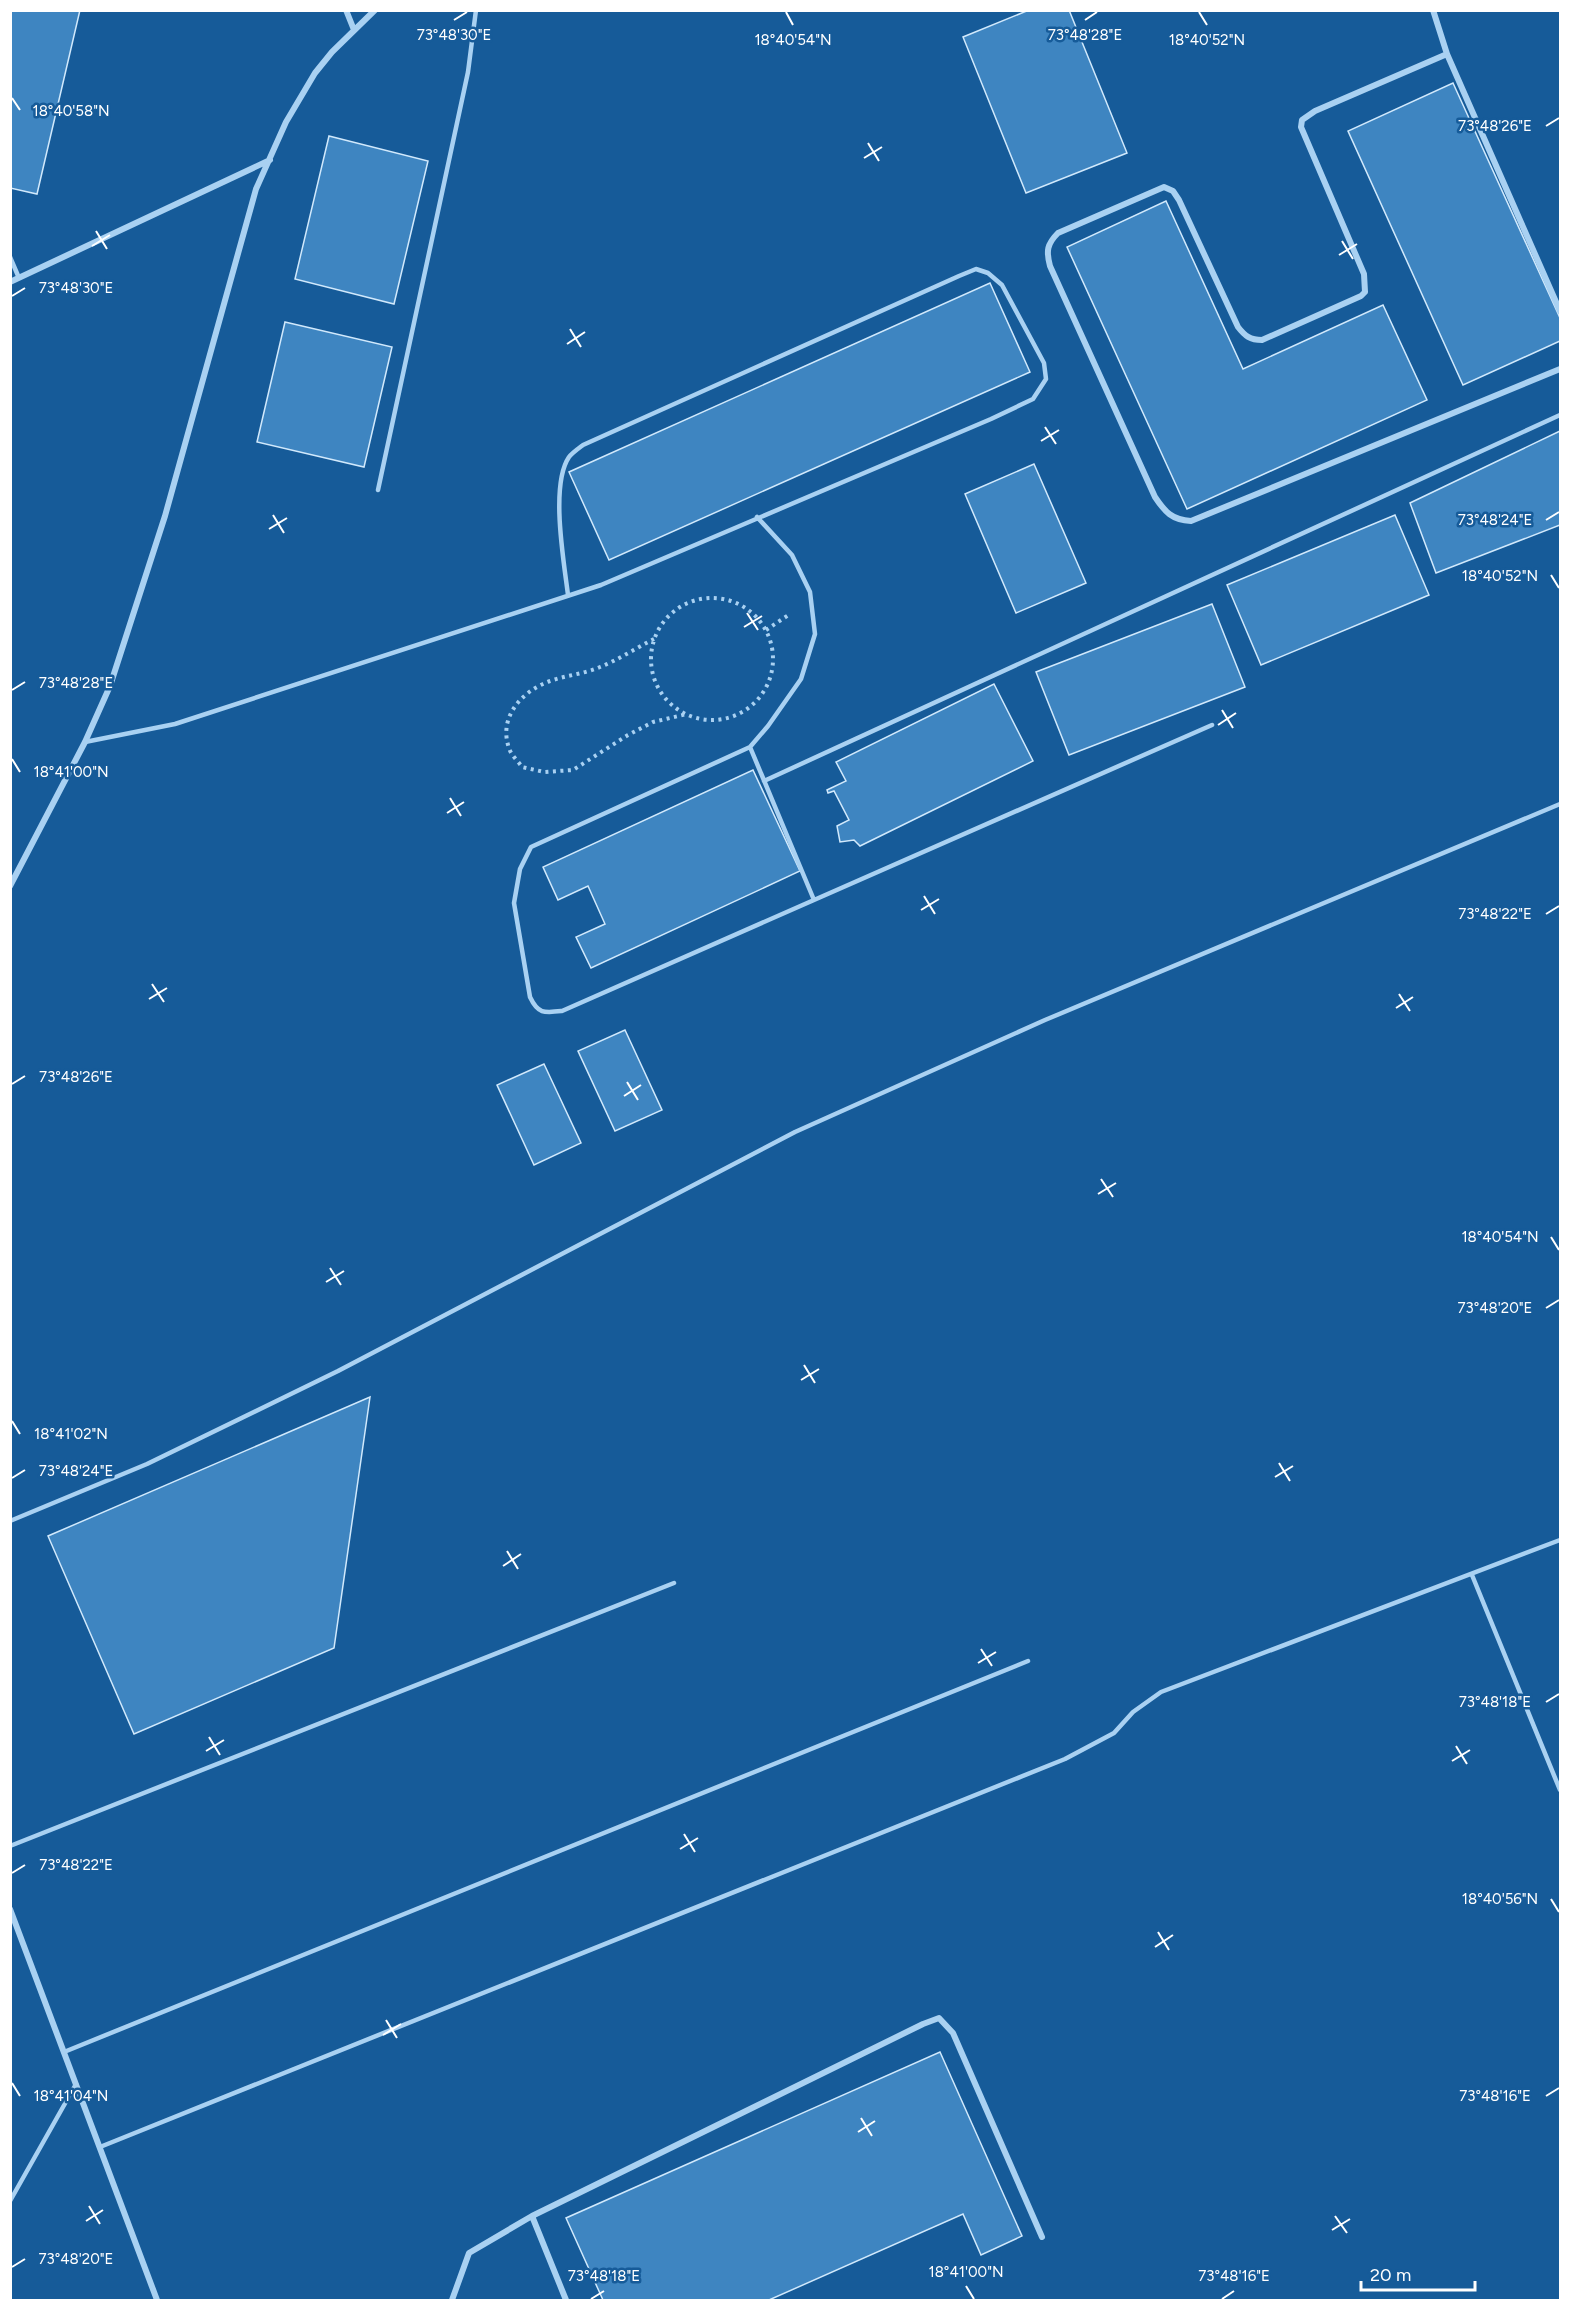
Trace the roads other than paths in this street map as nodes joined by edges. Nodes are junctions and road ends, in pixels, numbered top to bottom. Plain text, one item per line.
1 (346, 10) edge
2 (375, 10) edge
3 (476, 10) edge
4 (1433, 10) edge
5 (354, 30) junction
6 (1447, 54) junction
7 (270, 160) junction
8 (10, 257) edge
9 (19, 278) junction
10 (10, 282) edge
11 (1560, 311) edge
12 (1560, 369) edge
13 (1560, 415) edge
14 (378, 490) dead end
15 (757, 517) junction
16 (568, 595) junction
17 (1212, 725) dead end
18 (85, 742) junction
19 (750, 747) junction
20 (764, 782) junction
21 (1560, 804) edge
22 (10, 886) edge
23 (814, 900) junction
24 (10, 1521) edge
25 (1560, 1540) edge
26 (1472, 1575) junction
27 (674, 1583) dead end
28 (1028, 1661) dead end
29 (1560, 1790) edge
30 (10, 1846) edge
31 (10, 1909) edge
32 (64, 2052) junction
33 (76, 2084) junction
34 (100, 2147) junction
35 (10, 2200) edge
36 (532, 2216) junction
37 (1042, 2237) dead end
38 (158, 2301) edge
39 (452, 2301) edge
40 (566, 2301) edge

1 - 5 street
2 - 5 street
3 - 14 lane
4 - 6 street
5 - 7 street
6 - 11 street
6 - 12 street
7 - 9 street
7 - 18 street
8 - 9 lane
9 - 10 street
13 - 20 lane
15 - 16 lane
15 - 16 lane
15 - 19 lane
16 - 18 lane
17 - 23 lane
18 - 22 street
19 - 20 lane
19 - 23 lane
20 - 23 lane
21 - 24 lane
25 - 26 lane
26 - 29 lane
26 - 34 lane
27 - 30 lane
28 - 32 lane
31 - 32 street
32 - 33 street
33 - 34 street
33 - 35 lane
34 - 38 street
36 - 37 street
36 - 39 street
36 - 40 street

